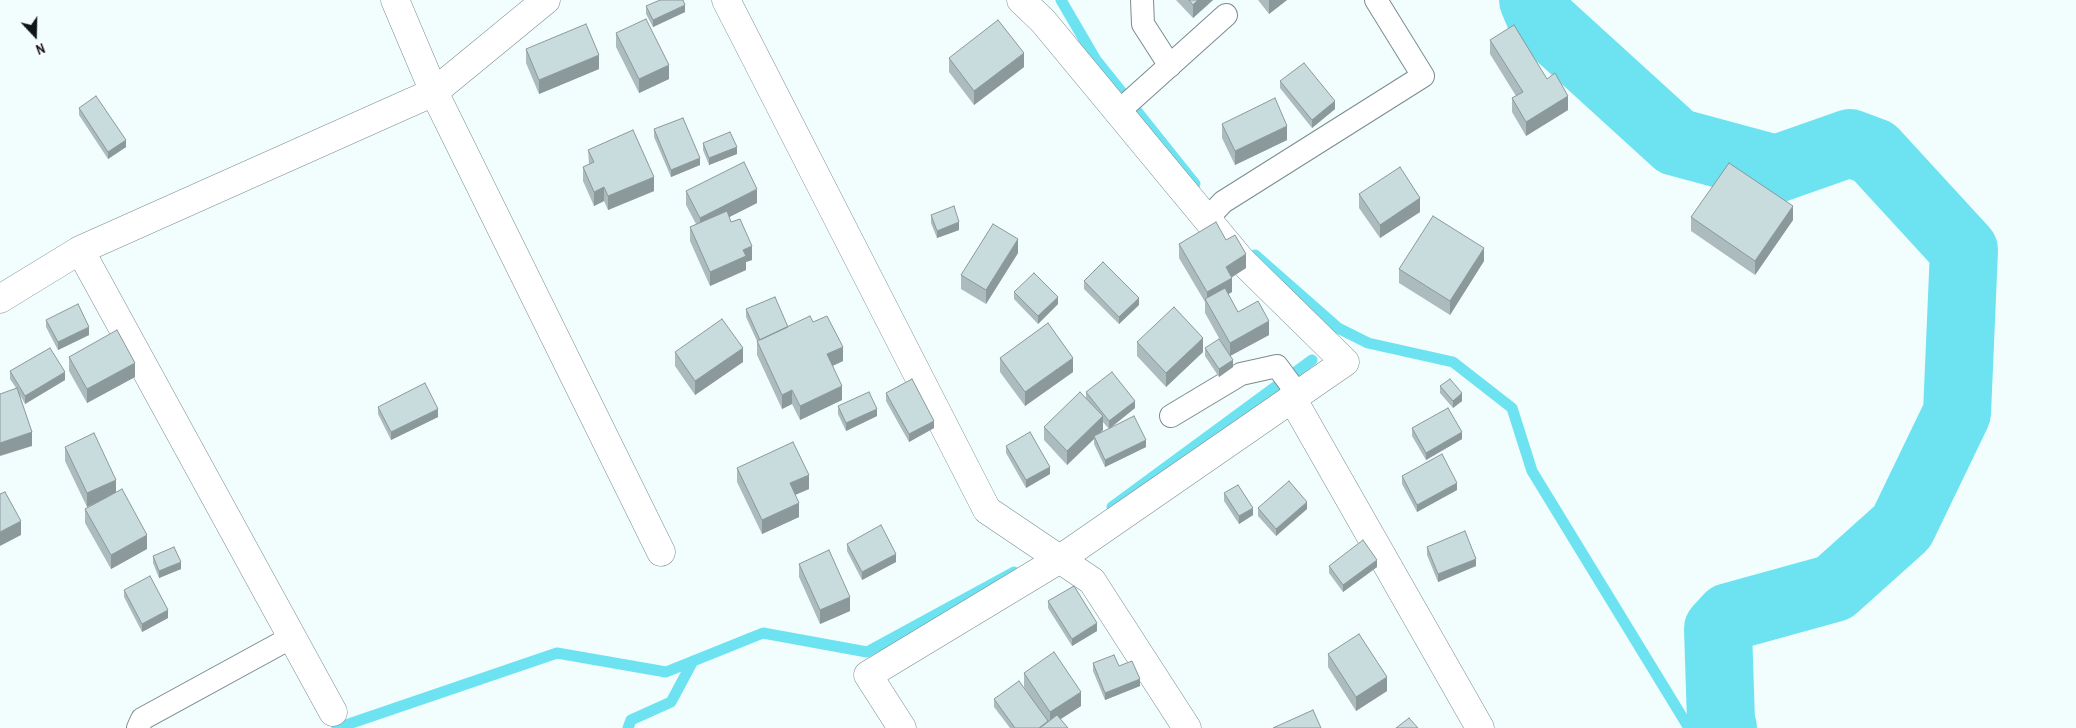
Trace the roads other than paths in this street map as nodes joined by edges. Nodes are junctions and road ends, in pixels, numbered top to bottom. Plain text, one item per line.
1 (395, 0) edge
2 (546, 0) edge
3 (726, 0) edge
4 (1021, 0) edge
5 (1142, 0) edge
6 (1376, 0) edge
7 (1226, 15) dead end
8 (1170, 66) junction
9 (434, 92) junction
10 (1126, 105) junction
11 (1214, 212) junction
12 (80, 250) junction
13 (0, 299) edge
14 (1291, 392) junction
15 (1171, 416) dead end
16 (661, 552) dead end
17 (1060, 559) junction
18 (292, 637) junction
19 (333, 712) dead end
20 (138, 728) edge
21 (902, 728) edge
22 (1187, 728) edge
23 (1480, 728) edge

1 - 9 street
2 - 9 street
3 - 17 street
4 - 10 street
5 - 8 lane
6 - 11 lane
7 - 8 lane
8 - 10 lane
9 - 12 street
9 - 16 street
10 - 11 street
11 - 14 street
12 - 13 street
12 - 18 street
14 - 15 lane
14 - 17 street
14 - 23 street
17 - 21 street
17 - 22 street
18 - 19 street
18 - 20 lane

